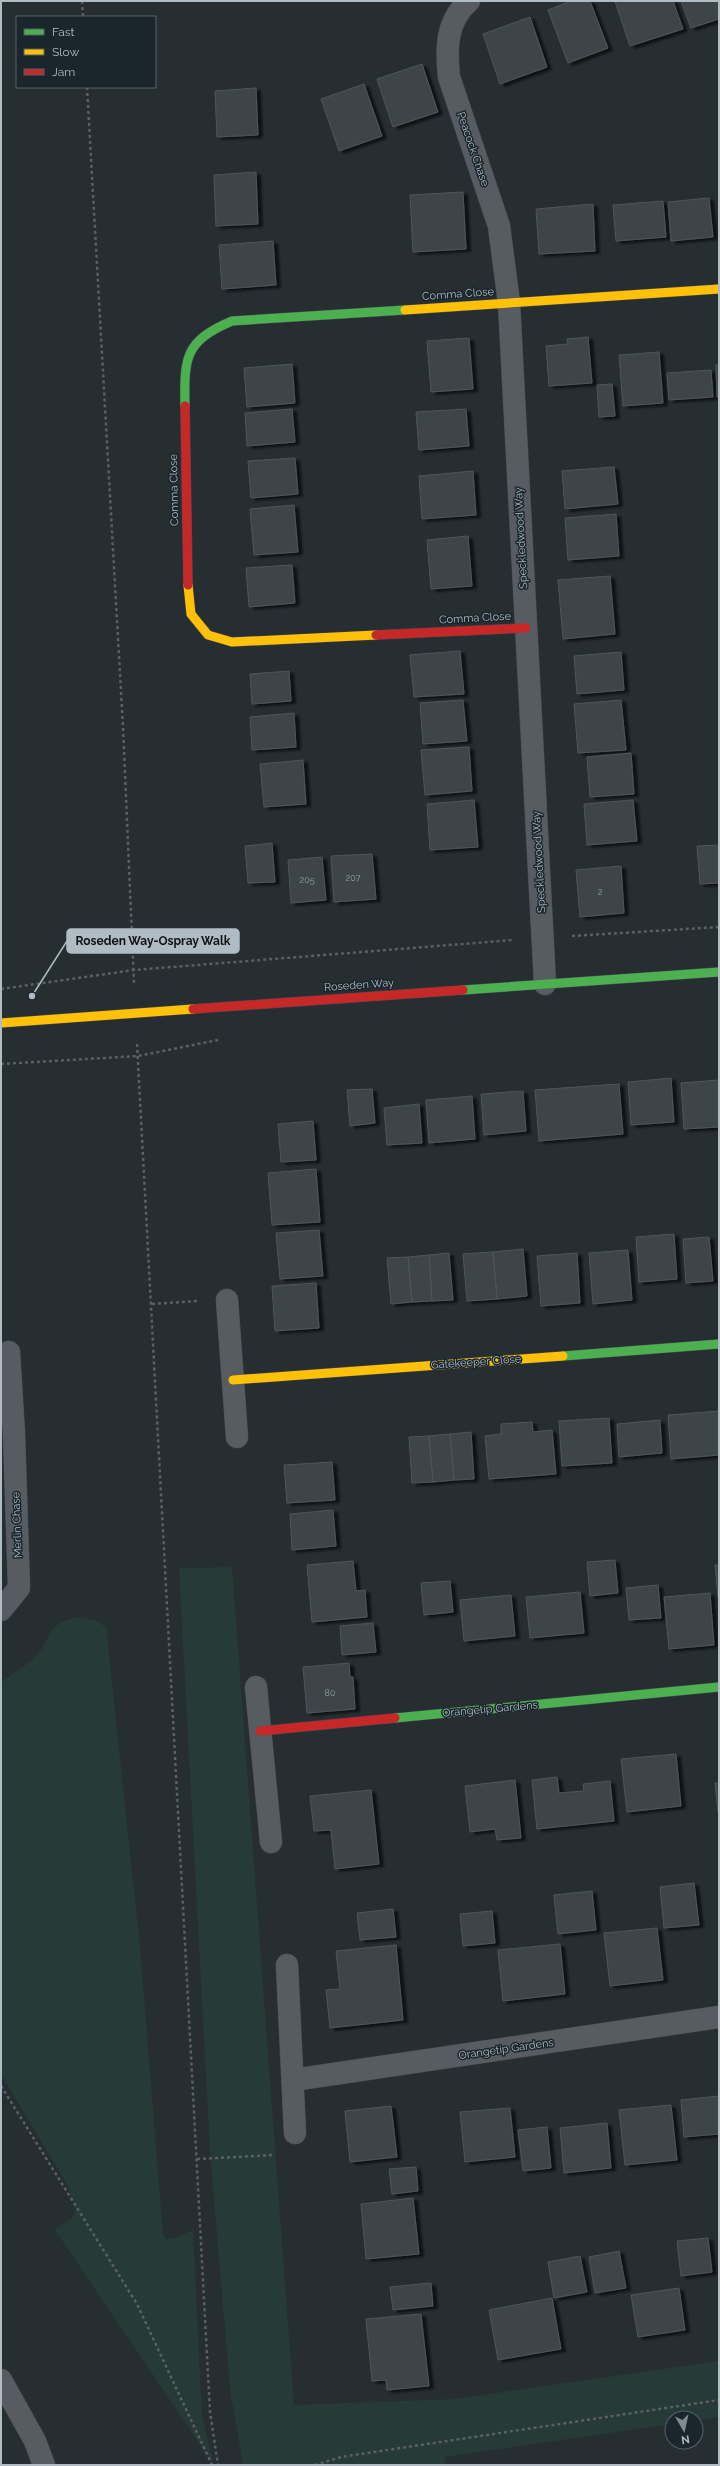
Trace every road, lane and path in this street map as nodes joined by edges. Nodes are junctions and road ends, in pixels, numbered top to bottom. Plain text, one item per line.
1 (82, 1) edge
2 (469, 1) edge
3 (83, 16) edge
4 (87, 88) edge
5 (719, 288) edge
6 (509, 302) junction
7 (526, 628) junction
8 (719, 927) edge
9 (543, 938) junction
10 (134, 970) junction
11 (719, 972) edge
12 (545, 984) junction
13 (1, 989) edge
14 (136, 1013) junction
15 (1, 1023) edge
16 (225, 1038) dead end
17 (138, 1056) junction
18 (1, 1064) edge
19 (227, 1300) joint
20 (152, 1304) junction
21 (719, 1344) edge
22 (9, 1352) dead end
23 (233, 1380) junction
24 (8, 1434) edge
25 (237, 1437) dead end
26 (1, 1610) edge
27 (256, 1687) dead end
28 (719, 1687) edge
29 (260, 1731) junction
30 (271, 1842) dead end
31 (288, 1965) dead end
32 (719, 2017) edge
33 (293, 2080) junction
34 (1, 2086) edge
35 (295, 2133) dead end
36 (281, 2154) dead end
37 (197, 2160) junction
38 (1, 2380) edge
39 (719, 2400) edge
40 (44, 2465) edge
41 (212, 2465) edge
42 (218, 2465) edge
43 (315, 2465) edge

1 - 3 path
2 - 6 street, Peacock Chase
4 - 10 path
5 - 6 street
6 - 7 street, Speckledwood Way
6 - 7 street, Comma Close
7 - 9 street, Speckledwood Way
8 - 9 path
9 - 10 path
9 - 12 street, Speckledwood Way
10 - 13 path
10 - 14 path
11 - 12 street, Roseden Way
12 - 14 street, Roseden Way
14 - 15 street, Roseden Way
14 - 17 path
16 - 17 path
17 - 18 path
17 - 20 path
19 - 20 path
19 - 23 street
20 - 37 path
21 - 23 street, Gatekeeper Close
22 - 24 street, Merlin Chase
23 - 25 street
24 - 26 street, Merlin Chase
27 - 29 street
28 - 29 street, Orangetip Gardens
29 - 30 street
31 - 33 street
32 - 33 street, Orangetip Gardens
33 - 35 street
34 - 41 path
36 - 37 path
37 - 42 path
38 - 40 street
39 - 43 path

